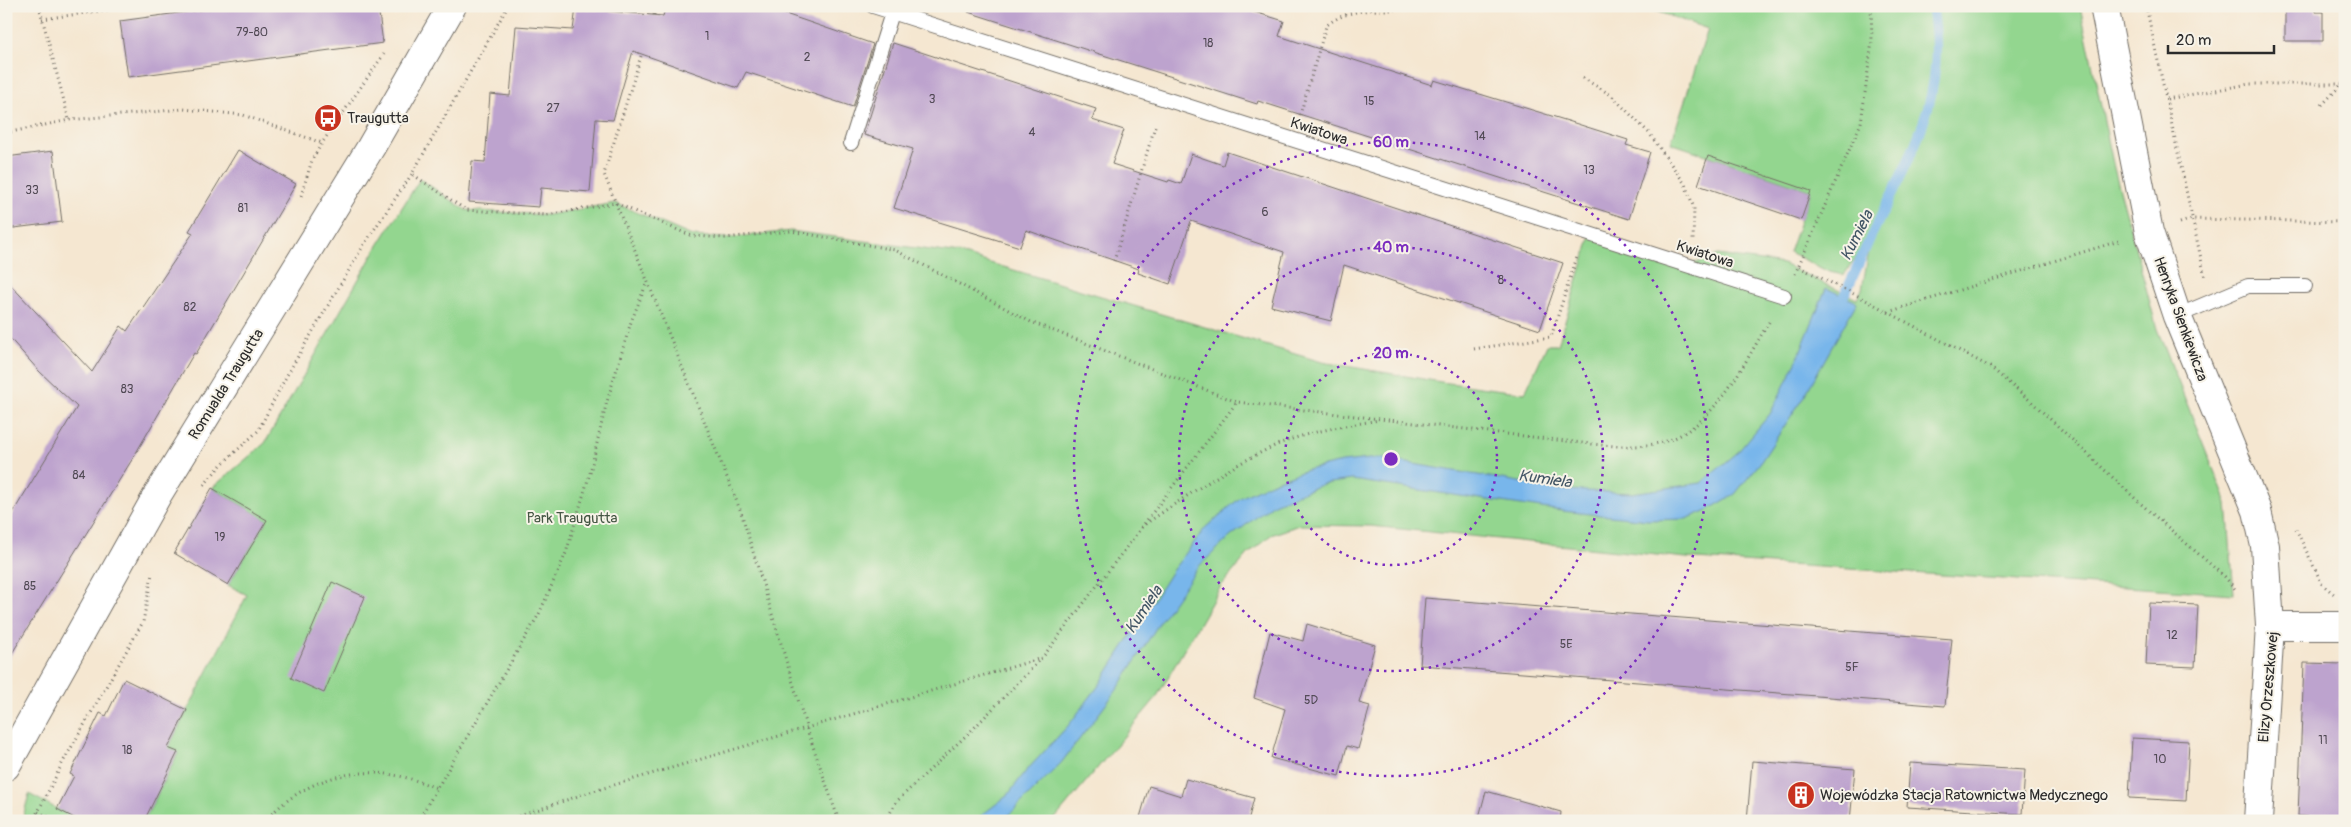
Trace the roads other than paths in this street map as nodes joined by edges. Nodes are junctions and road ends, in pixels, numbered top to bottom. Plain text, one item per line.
1 (452, 6) edge
2 (873, 6) edge
3 (2104, 6) edge
4 (892, 13) junction
5 (851, 143) dead end
6 (2305, 286) dead end
7 (1784, 296) road end
8 (2177, 316) junction
9 (2270, 626) junction
10 (2345, 626) edge
11 (6, 766) edge
12 (2258, 821) edge

1 - 11 street, Romualda Traugutta
2 - 4 lane, Kwiatowa
3 - 8 street, Henryka Sienkiewicza
4 - 5 lane
4 - 7 lane, Kwiatowa
6 - 8 lane
8 - 9 street, Henryka Sienkiewicza
9 - 10 street, Elizy Orzeszkowej
9 - 12 street, Elizy Orzeszkowej

